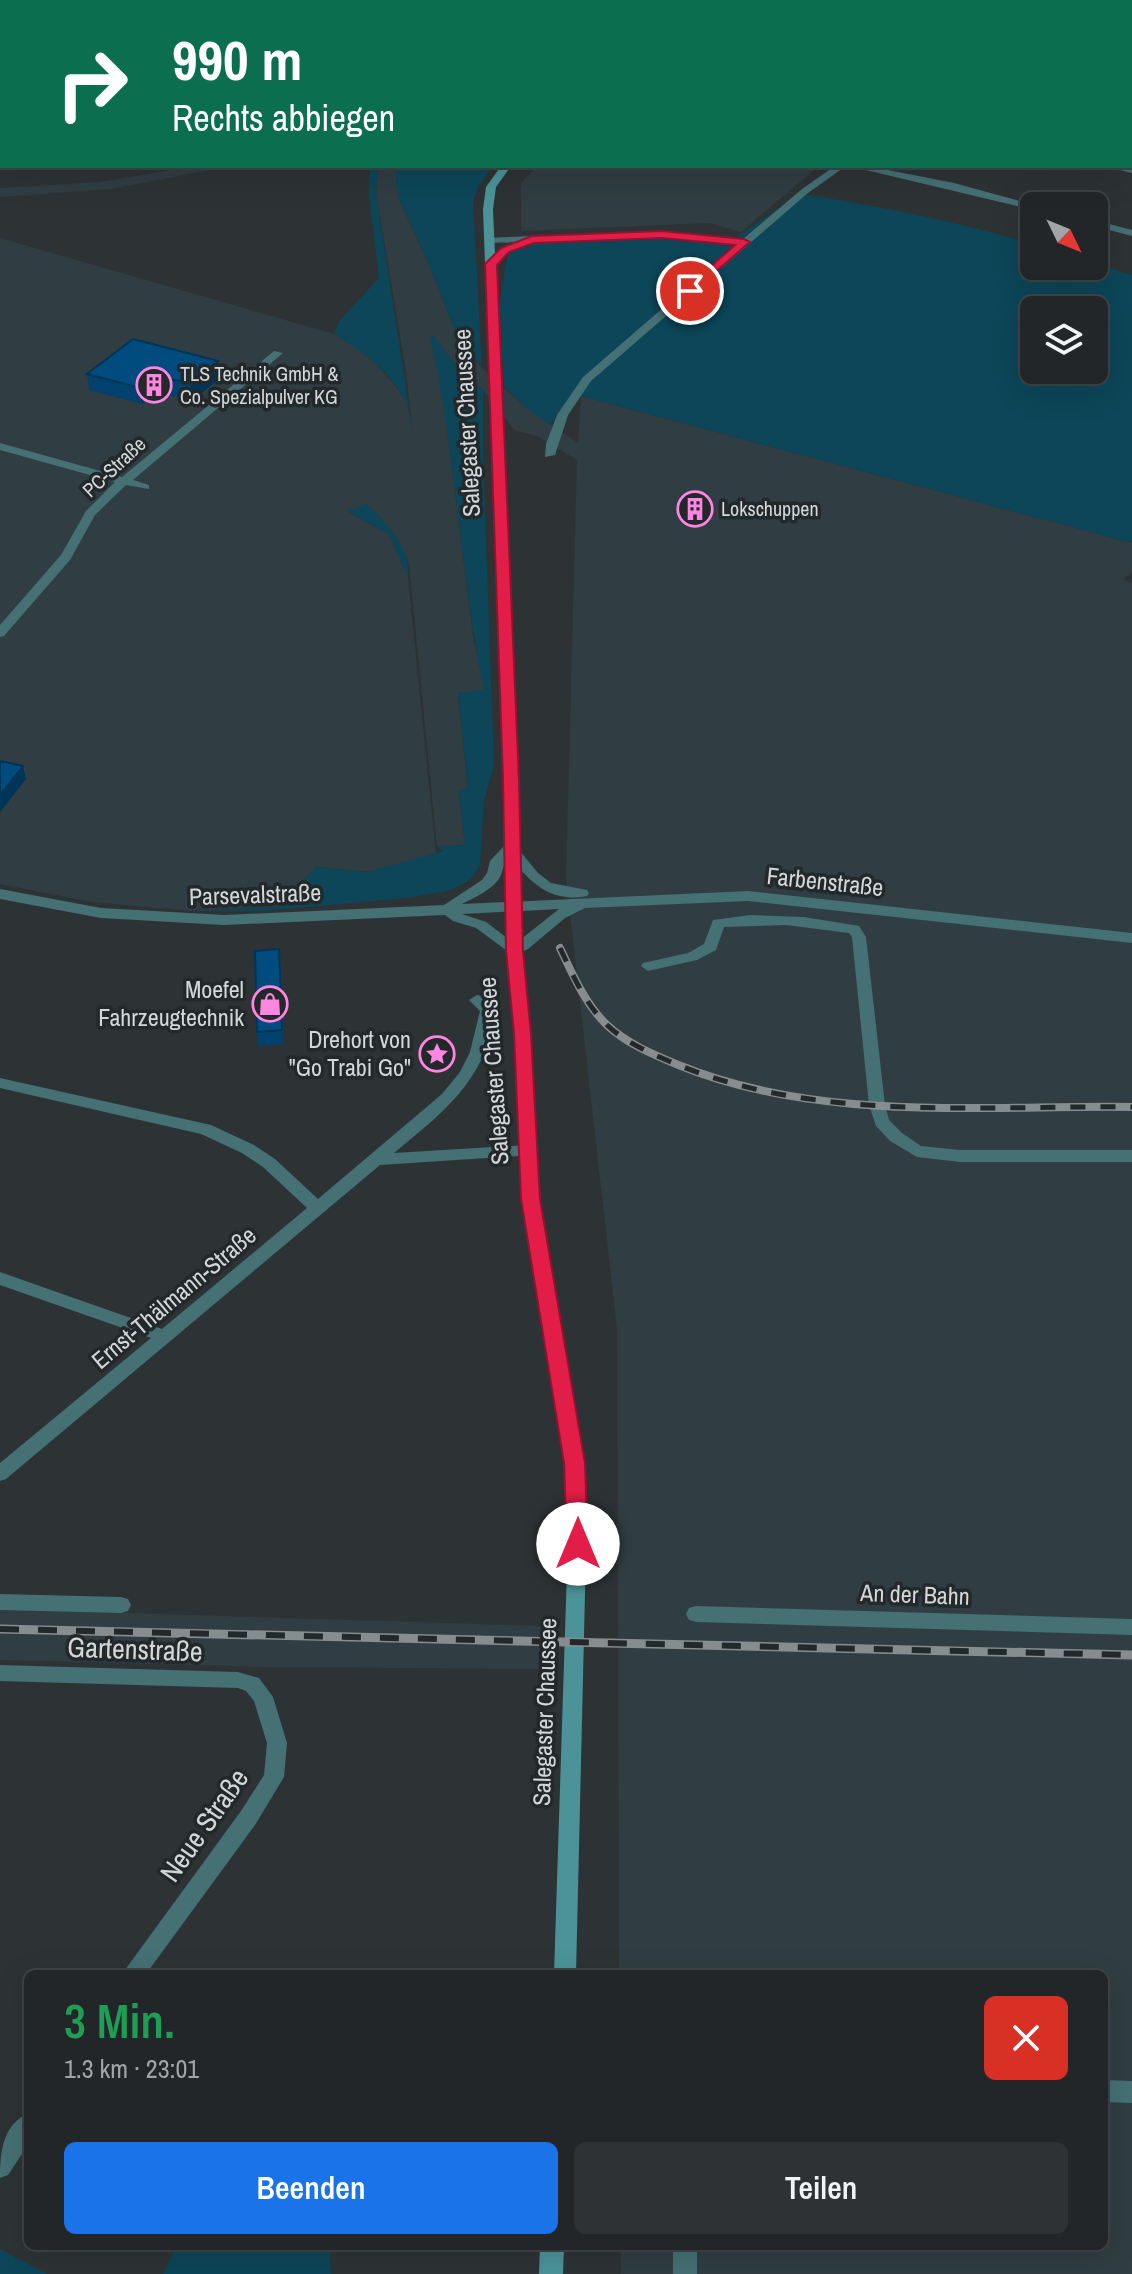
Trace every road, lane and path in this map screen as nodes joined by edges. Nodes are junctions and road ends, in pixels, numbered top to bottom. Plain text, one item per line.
1 (505, 168) edge
2 (838, 168) edge
3 (864, 168) edge
4 (1020, 203) edge
5 (1108, 227) edge
6 (1132, 233) edge
7 (489, 240) junction
8 (532, 240) junction
9 (744, 242) junction
10 (491, 264) junction
11 (278, 353) dead end
12 (0, 446) edge
13 (549, 455) dead end
14 (122, 480) junction
15 (145, 487) dead end
16 (0, 632) edge
17 (510, 848) junction
18 (0, 894) edge
19 (597, 901) junction
20 (513, 905) junction
21 (446, 908) junction
22 (1132, 938) edge
23 (514, 951) junction
24 (648, 966) dead end
25 (477, 1000) dead end
26 (0, 1083) edge
27 (528, 1151) junction
28 (1132, 1156) edge
29 (379, 1160) junction
30 (320, 1209) junction
31 (0, 1278) edge
32 (164, 1337) junction
33 (3, 1468) edge
34 (0, 1602) edge
35 (121, 1605) dead end
36 (696, 1614) dead end
37 (1132, 1627) edge
38 (0, 1673) edge
39 (263, 1697) joint
40 (136, 1970) edge
41 (565, 1970) edge
42 (1108, 2091) edge
43 (1132, 2092) edge
44 (24, 2131) edge
45 (0, 2167) edge
46 (552, 2250) edge
47 (685, 2250) edge
48 (551, 2274) edge
49 (685, 2274) edge

1 - 7 main road, Salegaster Chaussee
2 - 9 street
3 - 4 street
5 - 6 street
7 - 8 street
7 - 10 main road, Salegaster Chaussee
8 - 9 street
8 - 10 street
9 - 13 street
10 - 17 main road, Salegaster Chaussee
11 - 14 street, PC-Straße
12 - 14 street
14 - 15 street
14 - 16 street, PC-Straße
17 - 19 street
17 - 20 main road, Salegaster Chaussee
17 - 21 street
18 - 21 street, Parsevalstraße
19 - 20 street, Farbenstraße
19 - 22 street, Farbenstraße
19 - 23 street
20 - 21 street, Parsevalstraße
20 - 23 main road, Salegaster Chaussee
21 - 23 street
23 - 27 main road, Salegaster Chaussee
24 - 28 street
25 - 29 street, Ernst-Thälmann-Straße
26 - 30 street
27 - 29 street
27 - 41 main road, Salegaster Chaussee
29 - 30 street, Ernst-Thälmann-Straße
30 - 32 street, Ernst-Thälmann-Straße
31 - 32 street
32 - 33 street, Ernst-Thälmann-Straße
34 - 35 street
36 - 37 street, An der Bahn
38 - 39 street, Gartenstraße
39 - 40 street, Neue Straße
42 - 43 street
44 - 45 street
46 - 48 main road
47 - 49 street

